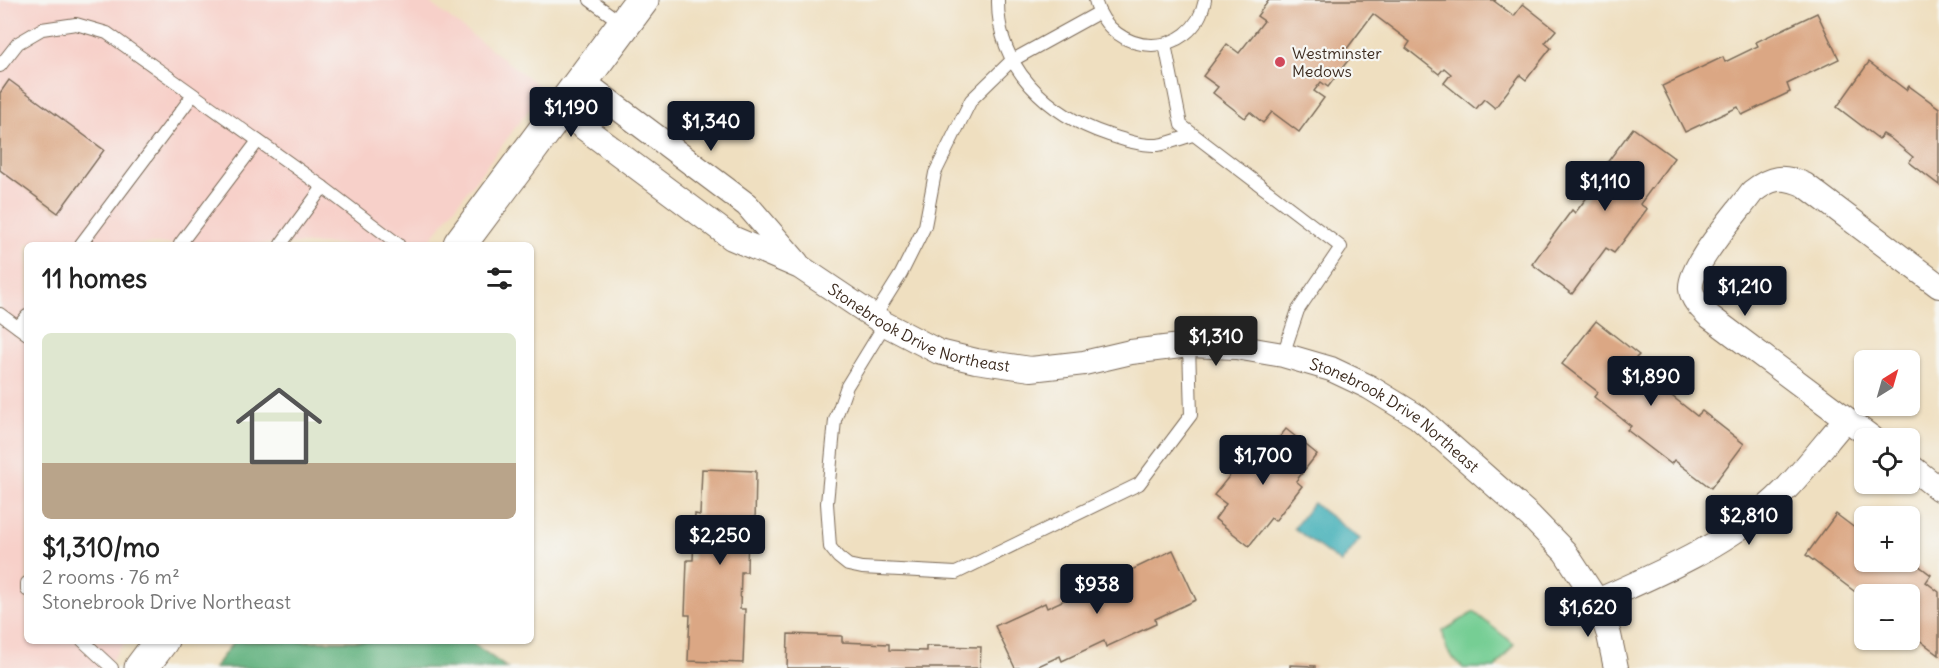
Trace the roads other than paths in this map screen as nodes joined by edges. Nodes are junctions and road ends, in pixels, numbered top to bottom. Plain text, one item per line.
1 (590, 0) edge
2 (998, 0) edge
3 (1095, 0) edge
4 (1206, 0) edge
5 (633, 12) edge
6 (1098, 13) junction
7 (1165, 44) junction
8 (1011, 61) junction
9 (0, 66) edge
10 (582, 81) junction
11 (194, 95) junction
12 (560, 110) junction
13 (1193, 135) junction
14 (258, 141) junction
15 (323, 187) junction
16 (83, 242) edge
17 (182, 242) edge
18 (282, 242) edge
19 (395, 242) edge
20 (461, 242) edge
21 (800, 267) junction
22 (1939, 286) edge
23 (0, 314) edge
24 (879, 321) junction
25 (23, 331) edge
26 (1189, 345) junction
27 (1283, 355) junction
28 (1846, 418) junction
29 (1859, 428) edge
30 (1920, 474) edge
31 (1939, 489) edge
32 (1598, 601) junction
33 (86, 644) edge
34 (159, 644) edge
35 (112, 668) edge
36 (141, 668) edge
37 (1616, 668) edge

1 - 5 lane
2 - 8 lane
3 - 6 lane
4 - 7 lane
5 - 10 main road
6 - 7 lane
6 - 8 lane
7 - 13 lane
8 - 13 lane
8 - 24 lane
9 - 11 lane
10 - 12 main road
10 - 21 street, Stonebrook Drive Northeast
11 - 14 lane
11 - 16 lane
12 - 20 main road
12 - 21 street, Stonebrook Drive Northeast
13 - 27 lane
14 - 15 lane
14 - 17 lane
15 - 18 lane
15 - 19 lane
21 - 24 street, Stonebrook Drive Northeast
22 - 28 street
23 - 25 lane
24 - 26 street, Stonebrook Drive Northeast
24 - 26 lane
26 - 27 street, Stonebrook Drive Northeast
27 - 32 street, Stonebrook Drive Northeast
28 - 29 street
28 - 32 street
30 - 31 street
32 - 37 street, Stonebrook Drive Northeast
33 - 35 lane
34 - 36 main road

